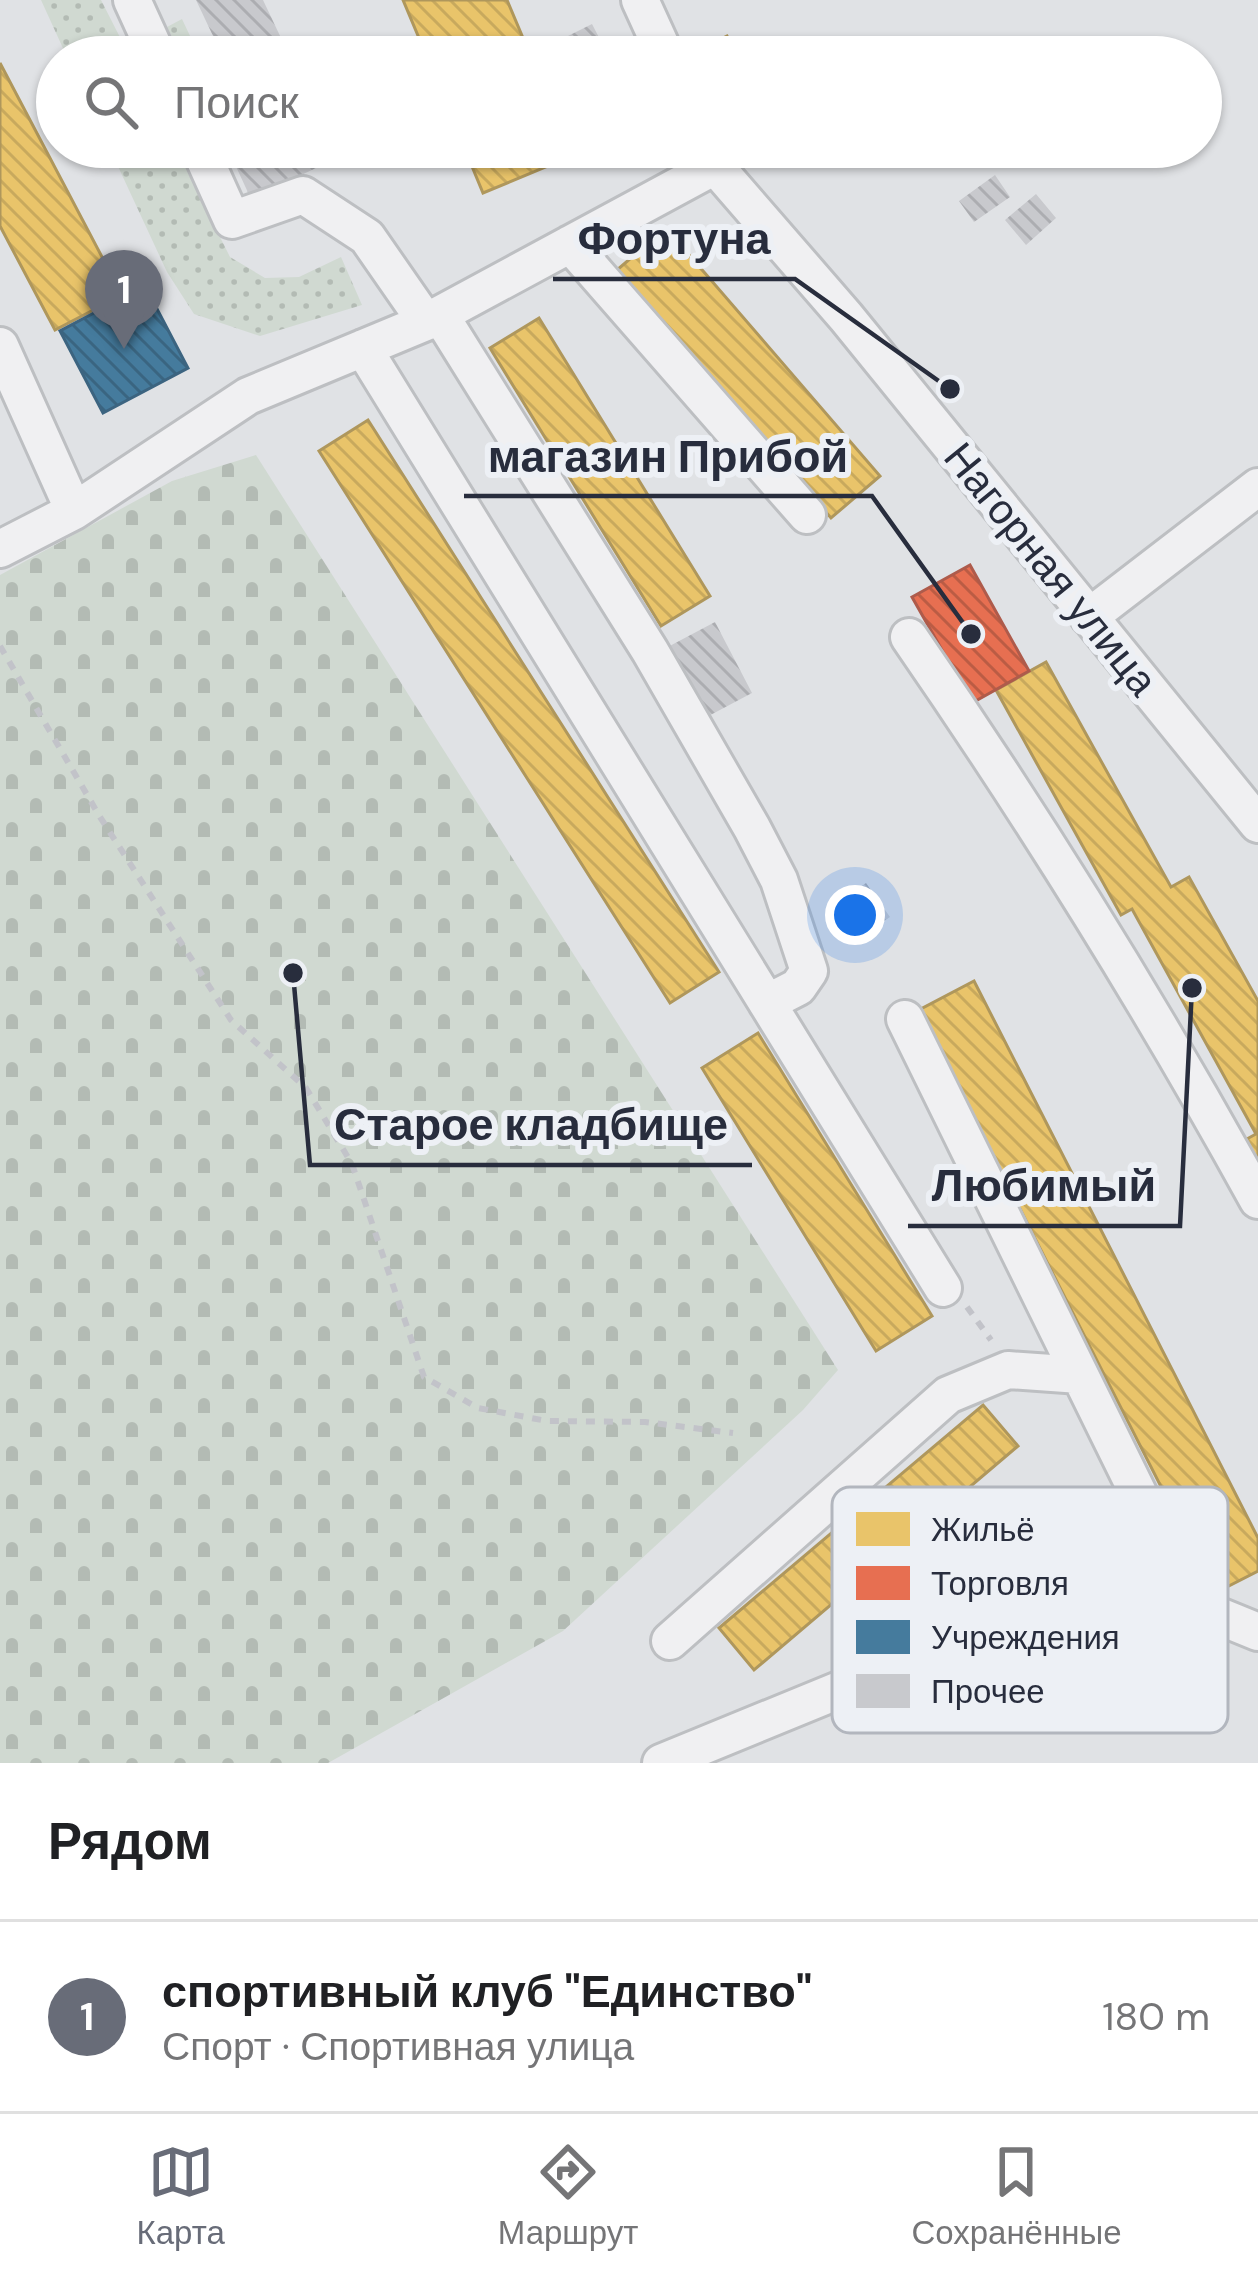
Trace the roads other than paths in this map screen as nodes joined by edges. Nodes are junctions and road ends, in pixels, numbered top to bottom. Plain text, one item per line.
1 (131, 0) edge
2 (640, 0) edge
3 (148, 36) edge
4 (656, 36) edge
5 (208, 168) edge
6 (692, 168) edge
7 (721, 168) edge
8 (570, 244) junction
9 (433, 318) junction
10 (0, 346) edge
11 (363, 348) junction
12 (1258, 487) edge
13 (74, 512) junction
14 (807, 515) dead end
15 (0, 549) edge
16 (1089, 616) junction
17 (909, 637) dead end
18 (1258, 824) edge
19 (767, 1003) junction
20 (905, 1019) dead end
21 (1258, 1200) edge
22 (952, 1294) road end
23 (1080, 1375) junction
24 (844, 1487) edge
25 (1135, 1487) edge
26 (832, 1498) edge
27 (1228, 1620) edge
28 (1258, 1632) edge
29 (670, 1641) dead end
30 (832, 1693) edge
31 (661, 1763) edge

1 - 3 street
2 - 4 street
5 - 9 street
6 - 8 street
7 - 16 street, Нагорная улица
8 - 9 street
8 - 14 street
9 - 11 street
9 - 19 street
10 - 13 street
11 - 13 street
11 - 19 street
12 - 16 street
13 - 15 street
16 - 18 street, Нагорная улица
17 - 21 street
19 - 22 street
20 - 23 street
23 - 24 street
23 - 25 street
26 - 29 street
27 - 28 street
30 - 31 street

